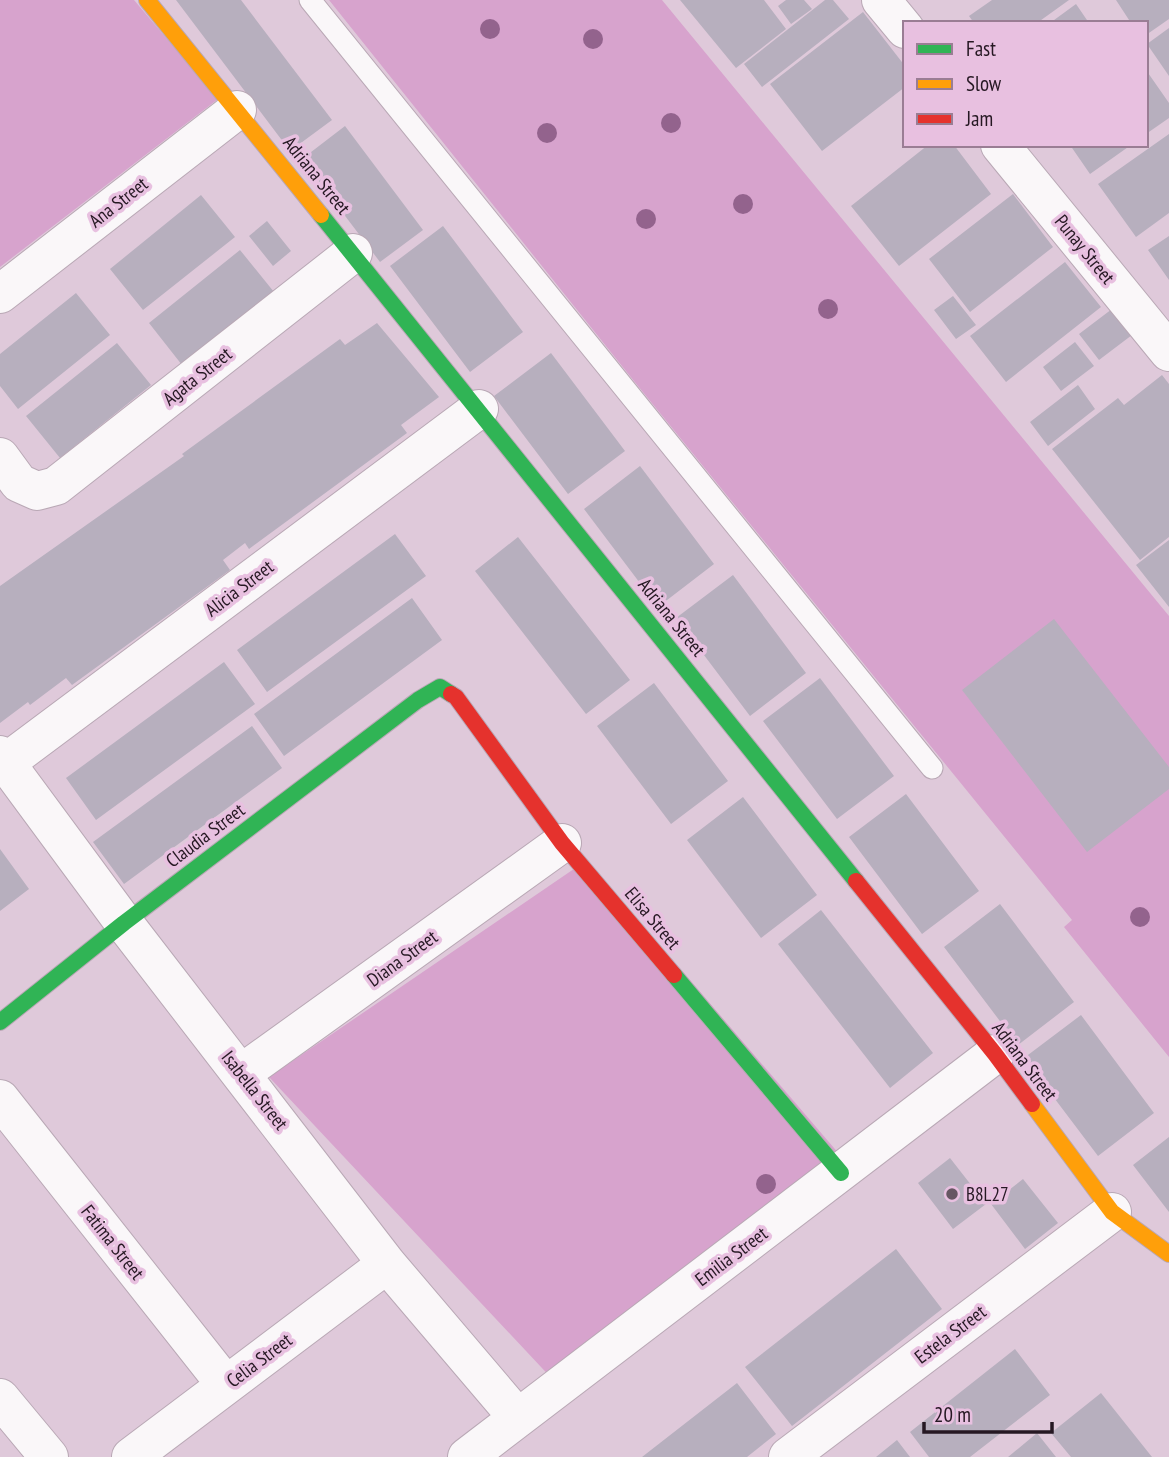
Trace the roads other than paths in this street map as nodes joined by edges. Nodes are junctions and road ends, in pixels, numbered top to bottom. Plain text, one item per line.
1 (147, 0) edge
2 (310, 0) edge
3 (881, 0) edge
4 (903, 27) edge
5 (237, 110) junction
6 (1002, 147) edge
7 (353, 253) junction
8 (0, 294) edge
9 (1169, 352) edge
10 (479, 408) junction
11 (0, 457) edge
12 (439, 687) joint
13 (2, 761) edge
14 (932, 768) dead end
15 (562, 843) junction
16 (124, 923) junction
17 (0, 1022) edge
18 (995, 1054) junction
19 (242, 1073) junction
20 (0, 1099) edge
21 (841, 1173) junction
22 (1112, 1212) junction
23 (1169, 1254) edge
24 (387, 1264) junction
25 (226, 1385) junction
26 (0, 1398) edge
27 (517, 1419) junction
28 (48, 1457) edge
29 (131, 1457) edge
30 (467, 1457) edge
31 (788, 1457) edge

1 - 5 street, Adriana Street
2 - 14 lane
3 - 4 street
5 - 7 street, Adriana Street
5 - 8 street, Ana Street
6 - 9 street, Punay Street
7 - 10 street, Adriana Street
7 - 11 street, Agata Street
10 - 13 street, Alicia Street
10 - 18 street, Adriana Street
12 - 15 street, Elisa Street
12 - 16 street, Claudia Street
13 - 16 street, Isabella Street
15 - 19 street, Diana Street
15 - 21 street, Elisa Street
16 - 17 street, Claudia Street
16 - 19 street, Isabella Street
18 - 21 street, Emilia Street
18 - 22 street, Adriana Street
19 - 24 street, Isabella Street
20 - 25 street, Fatima Street
21 - 27 street, Emilia Street
22 - 23 street, Adriana Street
22 - 31 street, Estela Street
24 - 25 street, Celia Street
24 - 27 street, Isabella Street
25 - 29 street, Celia Street
26 - 28 street
27 - 30 street, Emilia Street

